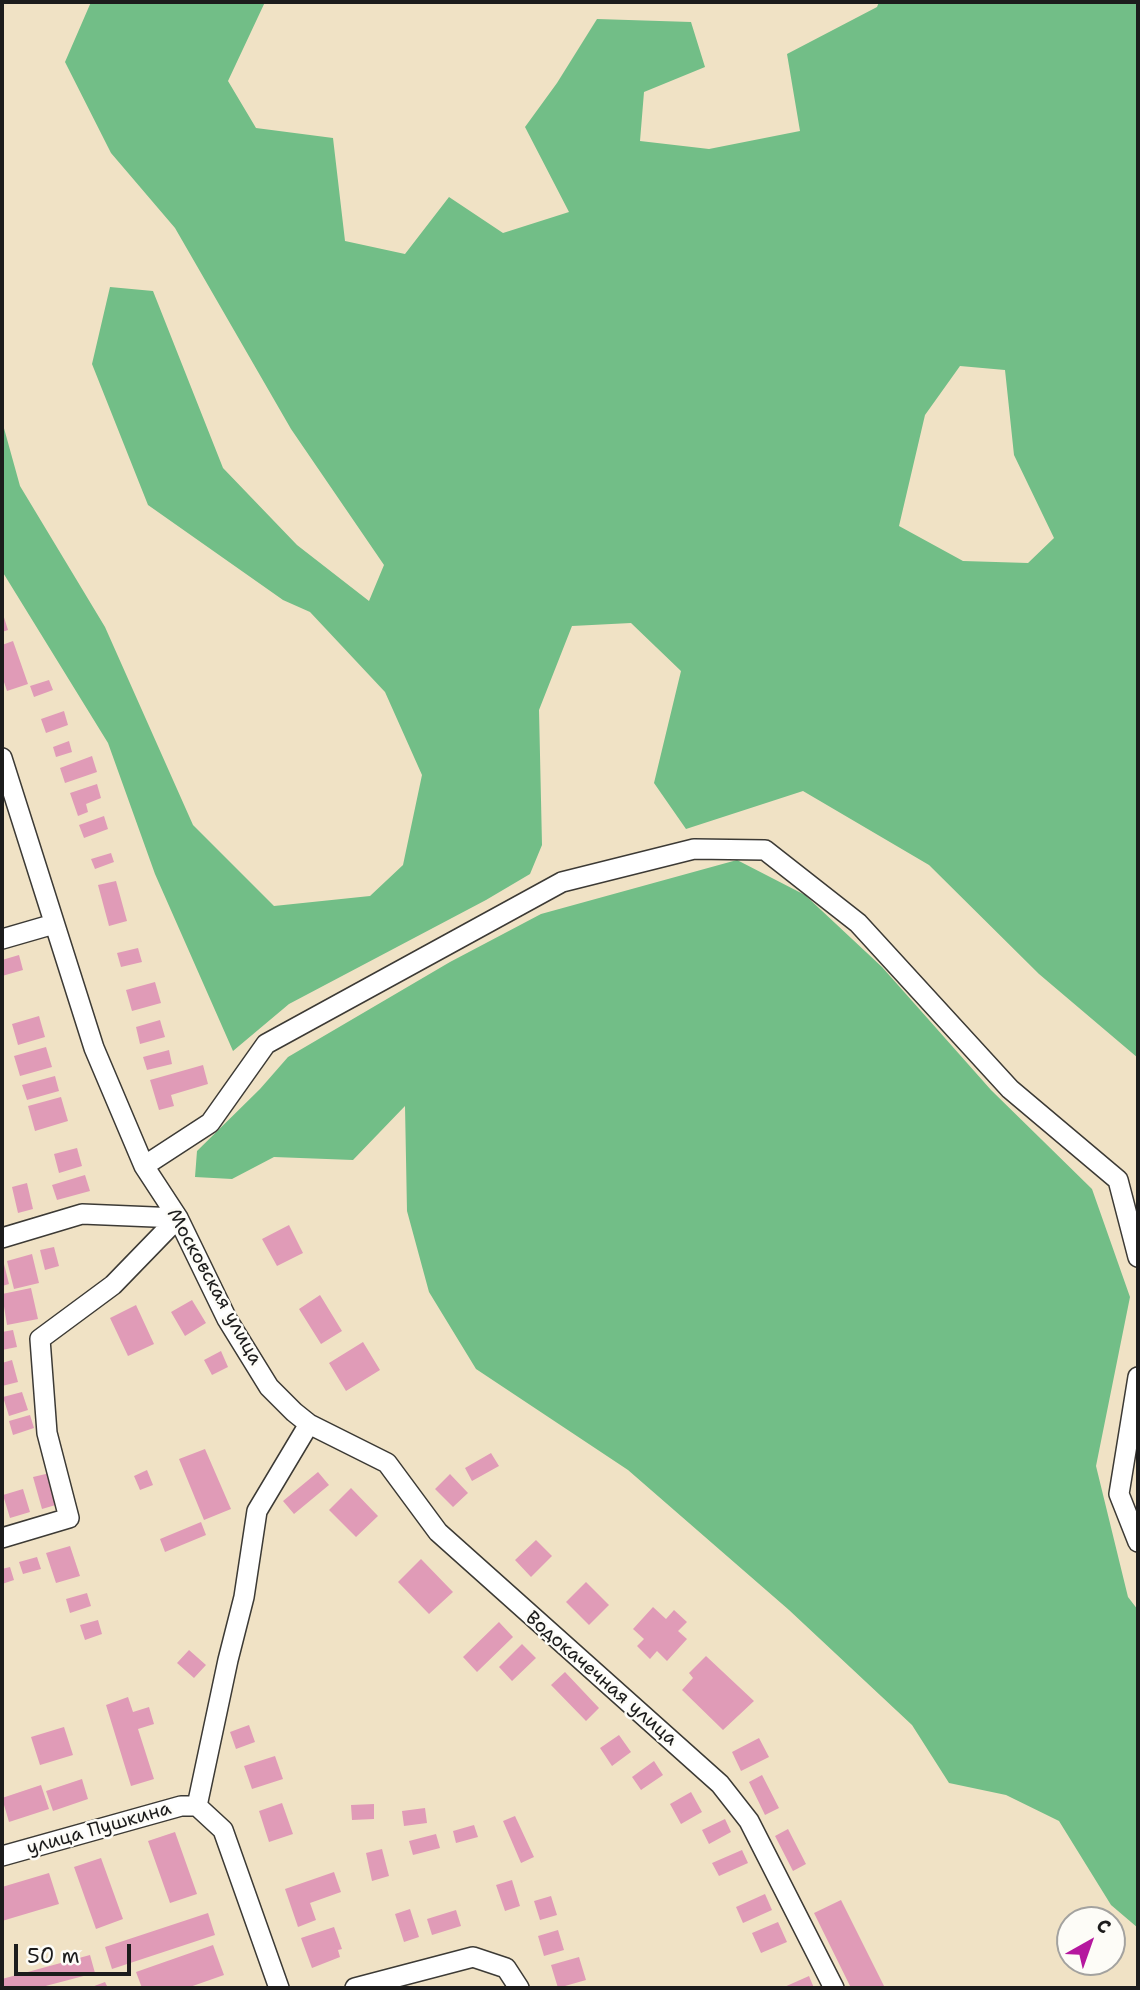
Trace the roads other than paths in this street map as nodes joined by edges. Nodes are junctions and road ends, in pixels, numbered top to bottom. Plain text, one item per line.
1 (2, 758) edge
2 (54, 924) junction
3 (2, 939) edge
4 (144, 1166) junction
5 (178, 1218) junction
6 (2, 1238) edge
7 (1138, 1257) edge
8 (1138, 1377) edge
9 (309, 1424) junction
10 (2, 1538) edge
11 (1138, 1542) edge
12 (197, 1807) junction
13 (2, 1856) edge
14 (279, 1988) edge
15 (355, 1988) edge
16 (519, 1988) edge
17 (834, 1988) edge

1 - 2 street, Московская улица
2 - 3 street
2 - 4 street, Московская улица
4 - 5 street, Московская улица
4 - 7 street
5 - 6 street
5 - 9 street, Московская улица
5 - 10 street
8 - 11 street
9 - 12 street
9 - 17 street, Водокачечная улица
12 - 13 street, улица Пушкина
12 - 14 street
15 - 16 street

